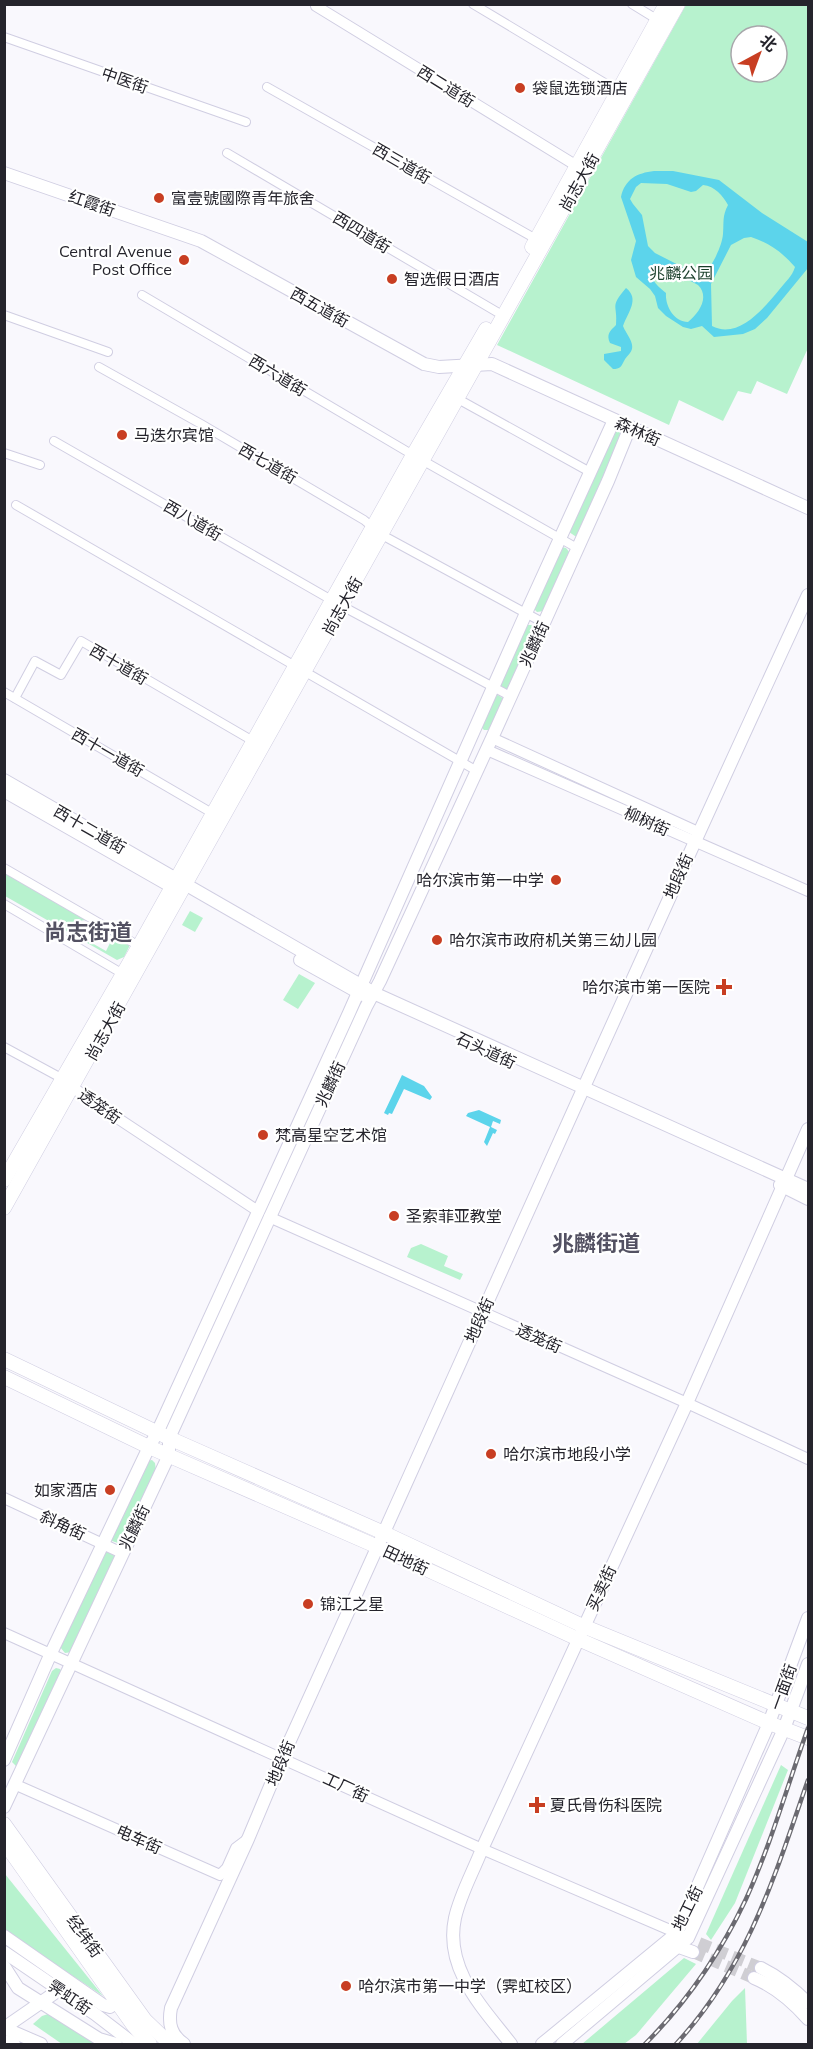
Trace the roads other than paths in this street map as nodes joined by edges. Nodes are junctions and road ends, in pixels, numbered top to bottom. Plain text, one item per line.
1 (473, 4) edge
2 (633, 4) edge
3 (666, 4) edge
4 (678, 4) edge
5 (314, 5) edge
6 (658, 20) junction
7 (4, 37) edge
8 (267, 87) dead end
9 (618, 91) junction
10 (246, 122) dead end
11 (228, 153) dead end
12 (577, 166) junction
13 (4, 173) edge
14 (179, 233) joint
15 (536, 239) junction
16 (142, 294) dead end
17 (496, 312) junction
18 (4, 315) edge
19 (108, 352) dead end
20 (470, 366) junction
21 (99, 367) dead end
22 (458, 399) junction
23 (614, 420) junction
24 (630, 427) junction
25 (54, 441) dead end
26 (4, 453) edge
27 (418, 458) junction
28 (40, 465) dead end
29 (590, 472) junction
30 (16, 505) dead end
31 (808, 508) edge
32 (377, 531) junction
33 (559, 538) junction
34 (577, 548) junction
35 (808, 595) edge
36 (337, 603) junction
37 (526, 613) junction
38 (544, 622) junction
39 (300, 669) junction
40 (493, 687) junction
41 (4, 692) edge
42 (510, 696) junction
43 (15, 698) junction
44 (253, 741) junction
45 (490, 744) junction
46 (460, 762) junction
47 (477, 771) junction
48 (4, 780) edge
49 (4, 791) edge
50 (212, 813) junction
51 (696, 837) junction
52 (4, 868) edge
53 (179, 886) junction
54 (808, 891) edge
55 (4, 904) edge
56 (139, 946) junction
57 (123, 974) junction
58 (360, 989) junction
59 (372, 995) junction
60 (4, 1047) edge
61 (68, 1083) junction
62 (581, 1090) junction
63 (808, 1129) edge
64 (4, 1180) edge
65 (784, 1182) junction
66 (808, 1189) edge
67 (808, 1199) edge
68 (4, 1208) edge
69 (263, 1214) junction
70 (482, 1313) junction
71 (4, 1359) edge
72 (4, 1377) edge
73 (687, 1403) junction
74 (163, 1435) junction
75 (149, 1446) junction
76 (169, 1455) junction
77 (808, 1459) edge
78 (4, 1498) edge
79 (384, 1533) junction
80 (103, 1543) junction
81 (378, 1547) junction
82 (122, 1552) junction
83 (808, 1618) edge
84 (4, 1633) edge
85 (581, 1633) junction
86 (51, 1653) junction
87 (72, 1663) junction
88 (808, 1664) edge
89 (776, 1706) junction
90 (791, 1712) junction
91 (808, 1718) edge
92 (769, 1723) junction
93 (784, 1729) junction
94 (808, 1738) edge
95 (282, 1758) junction
96 (4, 1760) edge
97 (14, 1784) junction
98 (4, 1807) edge
99 (4, 1824) edge
100 (248, 1839) junction
101 (4, 1842) edge
102 (482, 1850) junction
103 (4, 1936) edge
104 (687, 1943) junction
105 (4, 1952) edge
106 (4, 1966) edge
107 (59, 1990) junction
108 (114, 1997) junction
109 (41, 2003) junction
110 (808, 2004) edge
111 (808, 2019) edge
112 (4, 2028) edge
113 (4, 2041) edge
114 (14, 2044) edge
115 (41, 2044) edge
116 (116, 2044) edge
117 (134, 2044) edge
118 (150, 2044) edge
119 (170, 2044) edge
120 (184, 2044) edge
121 (511, 2044) edge
122 (542, 2044) edge
123 (562, 2044) edge

1 - 9 street
2 - 6 street
3 - 6 main road, 尚志大街
4 - 20 main road, 尚志大街
5 - 12 street, 西二道街
6 - 9 main road, 尚志大街
7 - 10 street, 中医街
8 - 15 street, 西三道街
9 - 12 main road, 尚志大街
11 - 17 street, 西四道街
12 - 15 main road, 尚志大街
13 - 14 main road, 红霞街
14 - 20 main road, 西五道街
15 - 17 main road, 尚志大街
16 - 27 street, 西六道街
17 - 20 main road, 尚志大街
18 - 19 street
20 - 22 main road, 尚志大街
20 - 23 main road, 森林街
20 - 27 main road, 尚志大街
21 - 32 street, 西七道街
22 - 27 main road, 尚志大街
22 - 29 street
23 - 24 main road, 森林街
23 - 29 main road, 兆麟街
24 - 31 main road, 森林街
24 - 34 main road, 兆麟街
25 - 36 street, 西八道街
26 - 28 street
27 - 32 main road, 尚志大街
27 - 33 street, 西六道街
29 - 33 main road, 兆麟街
30 - 39 street
32 - 36 main road, 尚志大街
32 - 37 street, 西七道街
33 - 34 street, 西六道街
33 - 37 main road, 兆麟街
34 - 38 main road, 兆麟街
35 - 51 main road, 地段街
36 - 39 main road, 尚志大街
36 - 40 street, 西八道街
37 - 38 street, 西七道街
37 - 40 main road, 兆麟街
38 - 42 main road, 兆麟街
39 - 44 main road, 尚志大街
39 - 46 street
39 - 53 main road, 尚志大街
40 - 42 street, 西八道街
40 - 46 main road, 兆麟街
41 - 43 street, 西十一道街
42 - 45 main road, 兆麟街
43 - 44 street, 西十道街
43 - 50 street, 西十一道街
44 - 50 main road, 尚志大街
45 - 47 main road, 兆麟街
45 - 51 street, 柳树街
46 - 47 street
46 - 58 main road, 兆麟街
47 - 59 main road, 兆麟街
48 - 53 main road, 西十二道街
49 - 53 main road, 西十二道街
50 - 53 main road, 尚志大街
51 - 54 street, 柳树街
51 - 62 main road, 地段街
52 - 56 street
53 - 56 main road, 尚志大街
53 - 58 main road, 石头道街
53 - 61 main road, 尚志大街
55 - 57 street
56 - 57 main road, 尚志大街
57 - 61 main road, 尚志大街
58 - 59 main road, 石头道街
58 - 69 main road, 兆麟街
59 - 62 main road, 石头道街
59 - 69 main road, 兆麟街
60 - 61 street
61 - 64 main road, 尚志大街
61 - 68 main road, 尚志大街
61 - 69 street, 透笼街
62 - 65 main road, 石头道街
62 - 70 main road, 地段街
63 - 65 main road, 买卖街
65 - 66 main road, 石头道街
65 - 67 main road, 石头道街
65 - 73 main road, 买卖街
69 - 70 street, 透笼街
69 - 74 main road, 兆麟街
70 - 73 street, 透笼街
70 - 79 main road, 地段街
71 - 74 main road, 田地街
72 - 75 main road, 田地街
73 - 77 street, 透笼街
73 - 85 main road, 买卖街
74 - 75 main road, 兆麟街
74 - 76 main road, 兆麟街
74 - 79 main road, 田地街
75 - 76 main road, 田地街
75 - 80 main road, 兆麟街
76 - 81 main road, 田地街
76 - 82 main road, 兆麟街
78 - 80 street, 斜角街
79 - 81 main road, 地段街
79 - 85 main road, 田地街
80 - 82 street, 斜角街
80 - 86 main road, 兆麟街
81 - 85 main road, 田地街
81 - 95 main road, 地段街
82 - 87 main road, 兆麟街
83 - 89 main road, 一面街
84 - 86 street, 工厂街
85 - 89 main road, 田地街
85 - 92 main road, 田地街
85 - 102 main road, 买卖街
86 - 87 street, 工厂街
86 - 96 main road, 兆麟街
87 - 95 street, 工厂街
87 - 97 main road, 兆麟街
88 - 90 main road, 一面街
89 - 90 main road, 田地街
89 - 92 main road, 一面街
90 - 91 main road, 田地街
90 - 93 main road, 一面街
92 - 93 main road, 田地街
92 - 104 main road, 地工街
93 - 94 main road, 田地街
93 - 104 main road, 地工街
95 - 100 main road, 地段街
95 - 102 street, 工厂街
97 - 98 main road, 兆麟街
97 - 100 street, 电车街
99 - 119 main road, 经纬街
100 - 120 main road, 地段街
101 - 108 main road, 经纬街
102 - 104 street, 工厂街
102 - 121 main road, 买卖街
103 - 108 main road, 霁虹街
104 - 122 main road, 地工街
104 - 123 main road, 地工街
105 - 107 main road, 霁虹街
106 - 109 main road, 霁虹街
107 - 109 main road
107 - 117 main road, 霁虹街
108 - 118 main road, 经纬街
109 - 112 main road
109 - 116 main road, 霁虹街
110 - 111 main road
112 - 115 main road
113 - 114 main road

